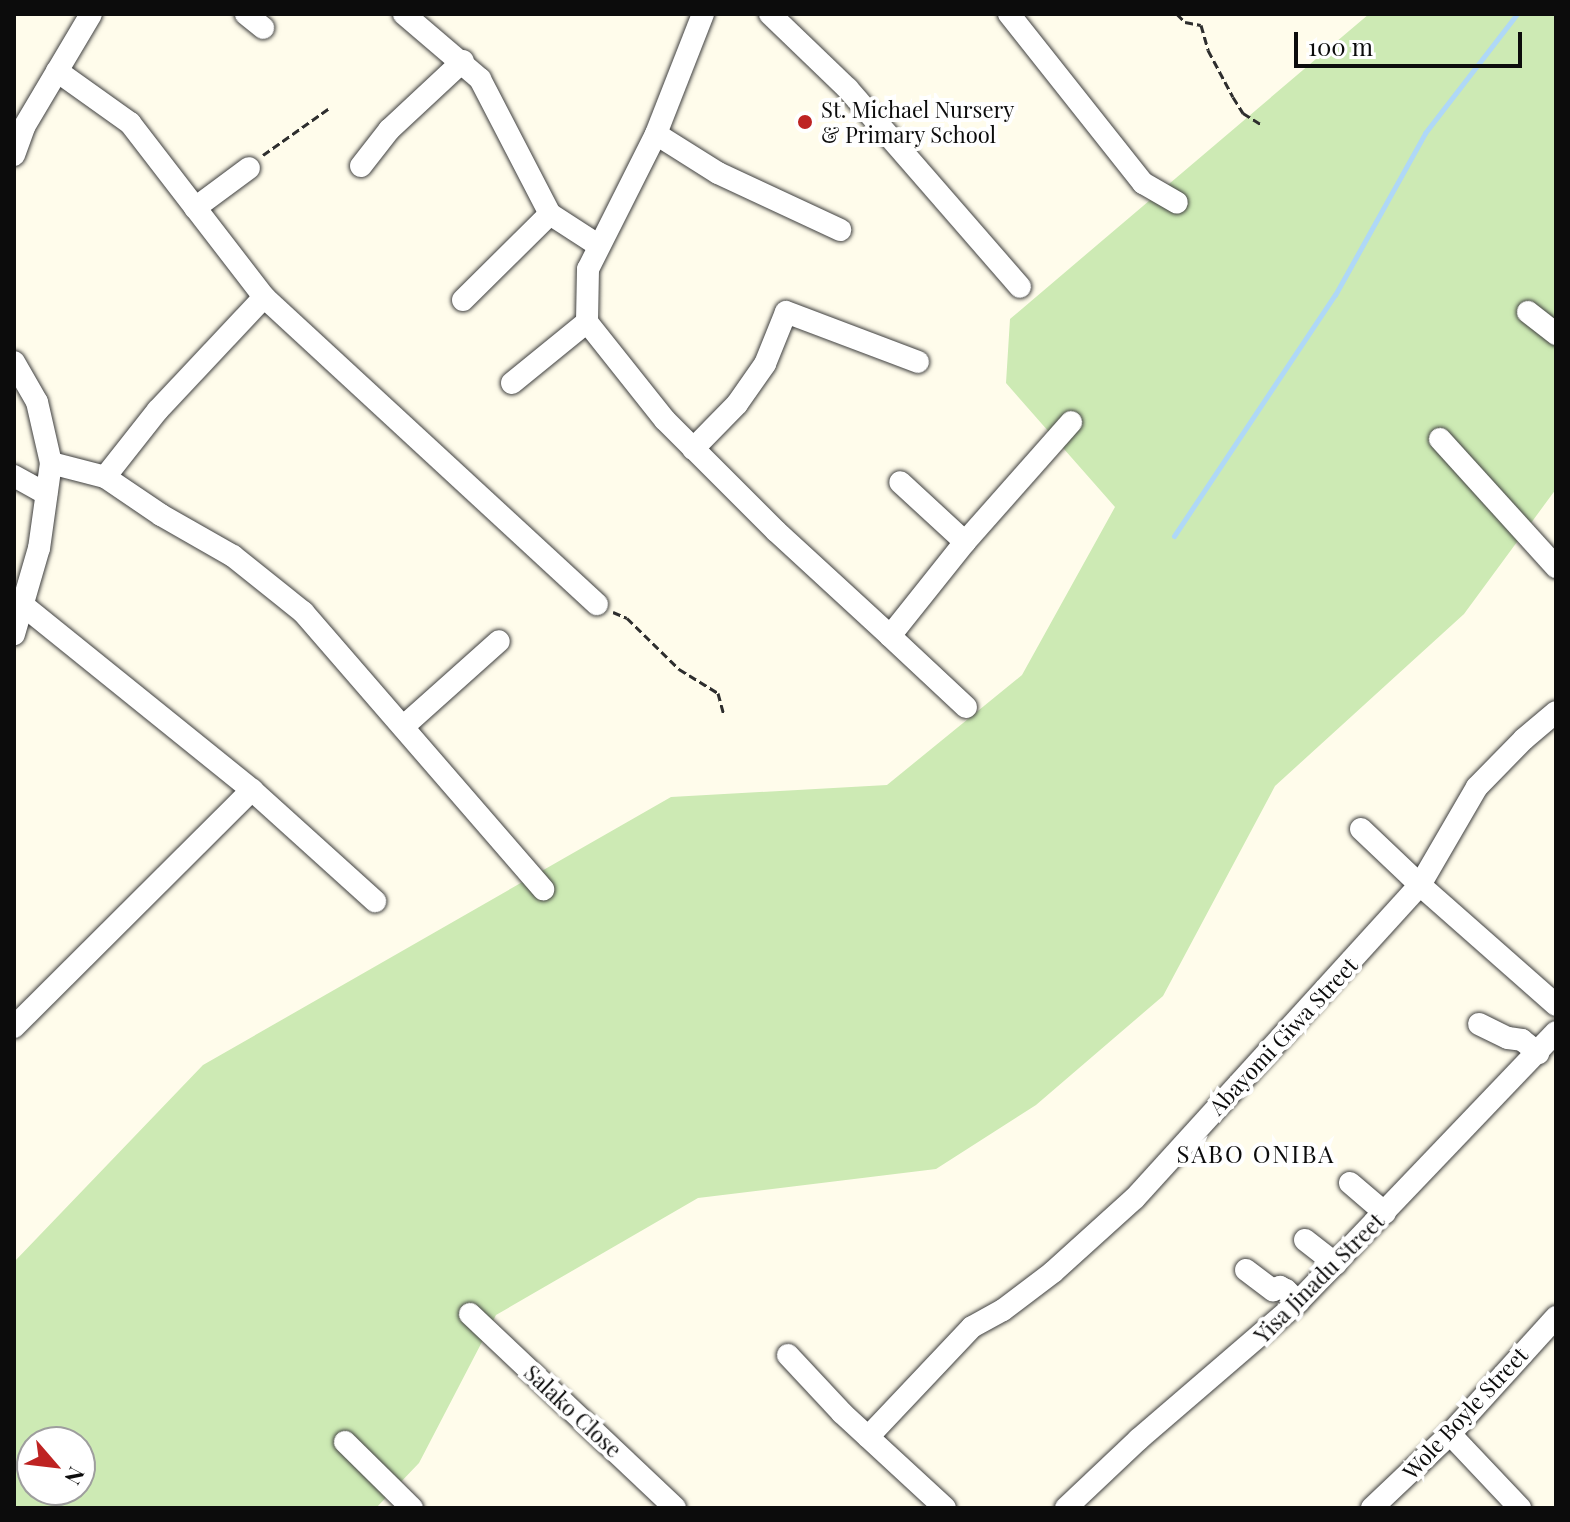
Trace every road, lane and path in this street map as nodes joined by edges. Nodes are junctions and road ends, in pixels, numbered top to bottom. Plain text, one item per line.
1 (91, 14) edge
2 (404, 14) edge
3 (703, 14) edge
4 (770, 14) edge
5 (1009, 14) edge
6 (1177, 14) edge
7 (463, 61) junction
8 (57, 71) junction
9 (328, 109) dead end
10 (1262, 125) dead end
11 (656, 134) junction
12 (14, 155) edge
13 (361, 166) dead end
14 (249, 168) joint
15 (1177, 203) dead end
16 (195, 208) junction
17 (550, 214) junction
18 (840, 230) dead end
19 (598, 245) junction
20 (1020, 287) dead end
21 (264, 297) junction
22 (463, 300) dead end
23 (1528, 312) dead end
24 (587, 322) junction
25 (1556, 334) edge
26 (14, 362) edge
27 (918, 362) dead end
28 (512, 383) dead end
29 (1071, 422) dead end
30 (1440, 439) dead end
31 (693, 449) junction
32 (51, 463) junction
33 (14, 476) edge
34 (105, 477) junction
35 (900, 482) dead end
36 (46, 494) junction
37 (965, 542) junction
38 (1556, 567) edge
39 (597, 604) joint
40 (24, 606) junction
41 (14, 634) edge
42 (890, 636) junction
43 (499, 641) dead end
44 (966, 707) dead end
45 (1556, 712) edge
46 (724, 715) dead end
47 (404, 726) junction
48 (252, 790) junction
49 (1361, 829) dead end
50 (1420, 885) junction
51 (543, 889) dead end
52 (375, 901) dead end
53 (1556, 1005) edge
54 (1479, 1024) dead end
55 (14, 1027) edge
56 (1556, 1032) edge
57 (1538, 1053) junction
58 (1350, 1183) dead end
59 (1385, 1213) junction
60 (1305, 1240) dead end
61 (1336, 1264) junction
62 (1246, 1270) dead end
63 (1298, 1302) junction
64 (470, 1314) dead end
65 (1556, 1317) edge
66 (788, 1355) dead end
67 (1450, 1434) junction
68 (868, 1437) junction
69 (345, 1442) dead end
70 (412, 1508) edge
71 (675, 1508) edge
72 (945, 1508) edge
73 (1066, 1508) edge
74 (1372, 1508) edge
75 (1520, 1508) edge

1 - 8 street
2 - 7 street
3 - 11 street
4 - 20 street
5 - 15 street
6 - 10 path
7 - 13 street
7 - 17 street
8 - 12 street
8 - 16 street
9 - 14 path
11 - 18 street
11 - 19 street
14 - 16 street
16 - 21 street
17 - 19 street
17 - 22 street
19 - 24 street
21 - 34 street
21 - 39 street
23 - 25 street
24 - 28 street
24 - 31 street
26 - 32 street
27 - 31 street
29 - 37 street
30 - 38 street
31 - 42 street
32 - 34 street
32 - 36 street
33 - 36 street
34 - 47 street
35 - 37 street
36 - 40 street
37 - 42 street
39 - 46 path
40 - 41 street
40 - 48 street
42 - 44 street
43 - 47 street
45 - 50 street, Abayomi Giwa Street
47 - 51 street
48 - 52 street
48 - 55 street
49 - 50 street
50 - 53 street
50 - 68 street, Abayomi Giwa Street
54 - 57 street
56 - 57 street, Yisa Jinadu Street
57 - 59 street, Yisa Jinadu Street
58 - 59 street
59 - 61 street, Yisa Jinadu Street
60 - 61 street
61 - 63 street, Yisa Jinadu Street
62 - 63 street
63 - 73 street, Yisa Jinadu Street
64 - 71 street, Salako Close
65 - 67 street, Wole Boyle Street
66 - 68 street
67 - 74 street, Wole Boyle Street
67 - 75 street
68 - 72 street
69 - 70 street

